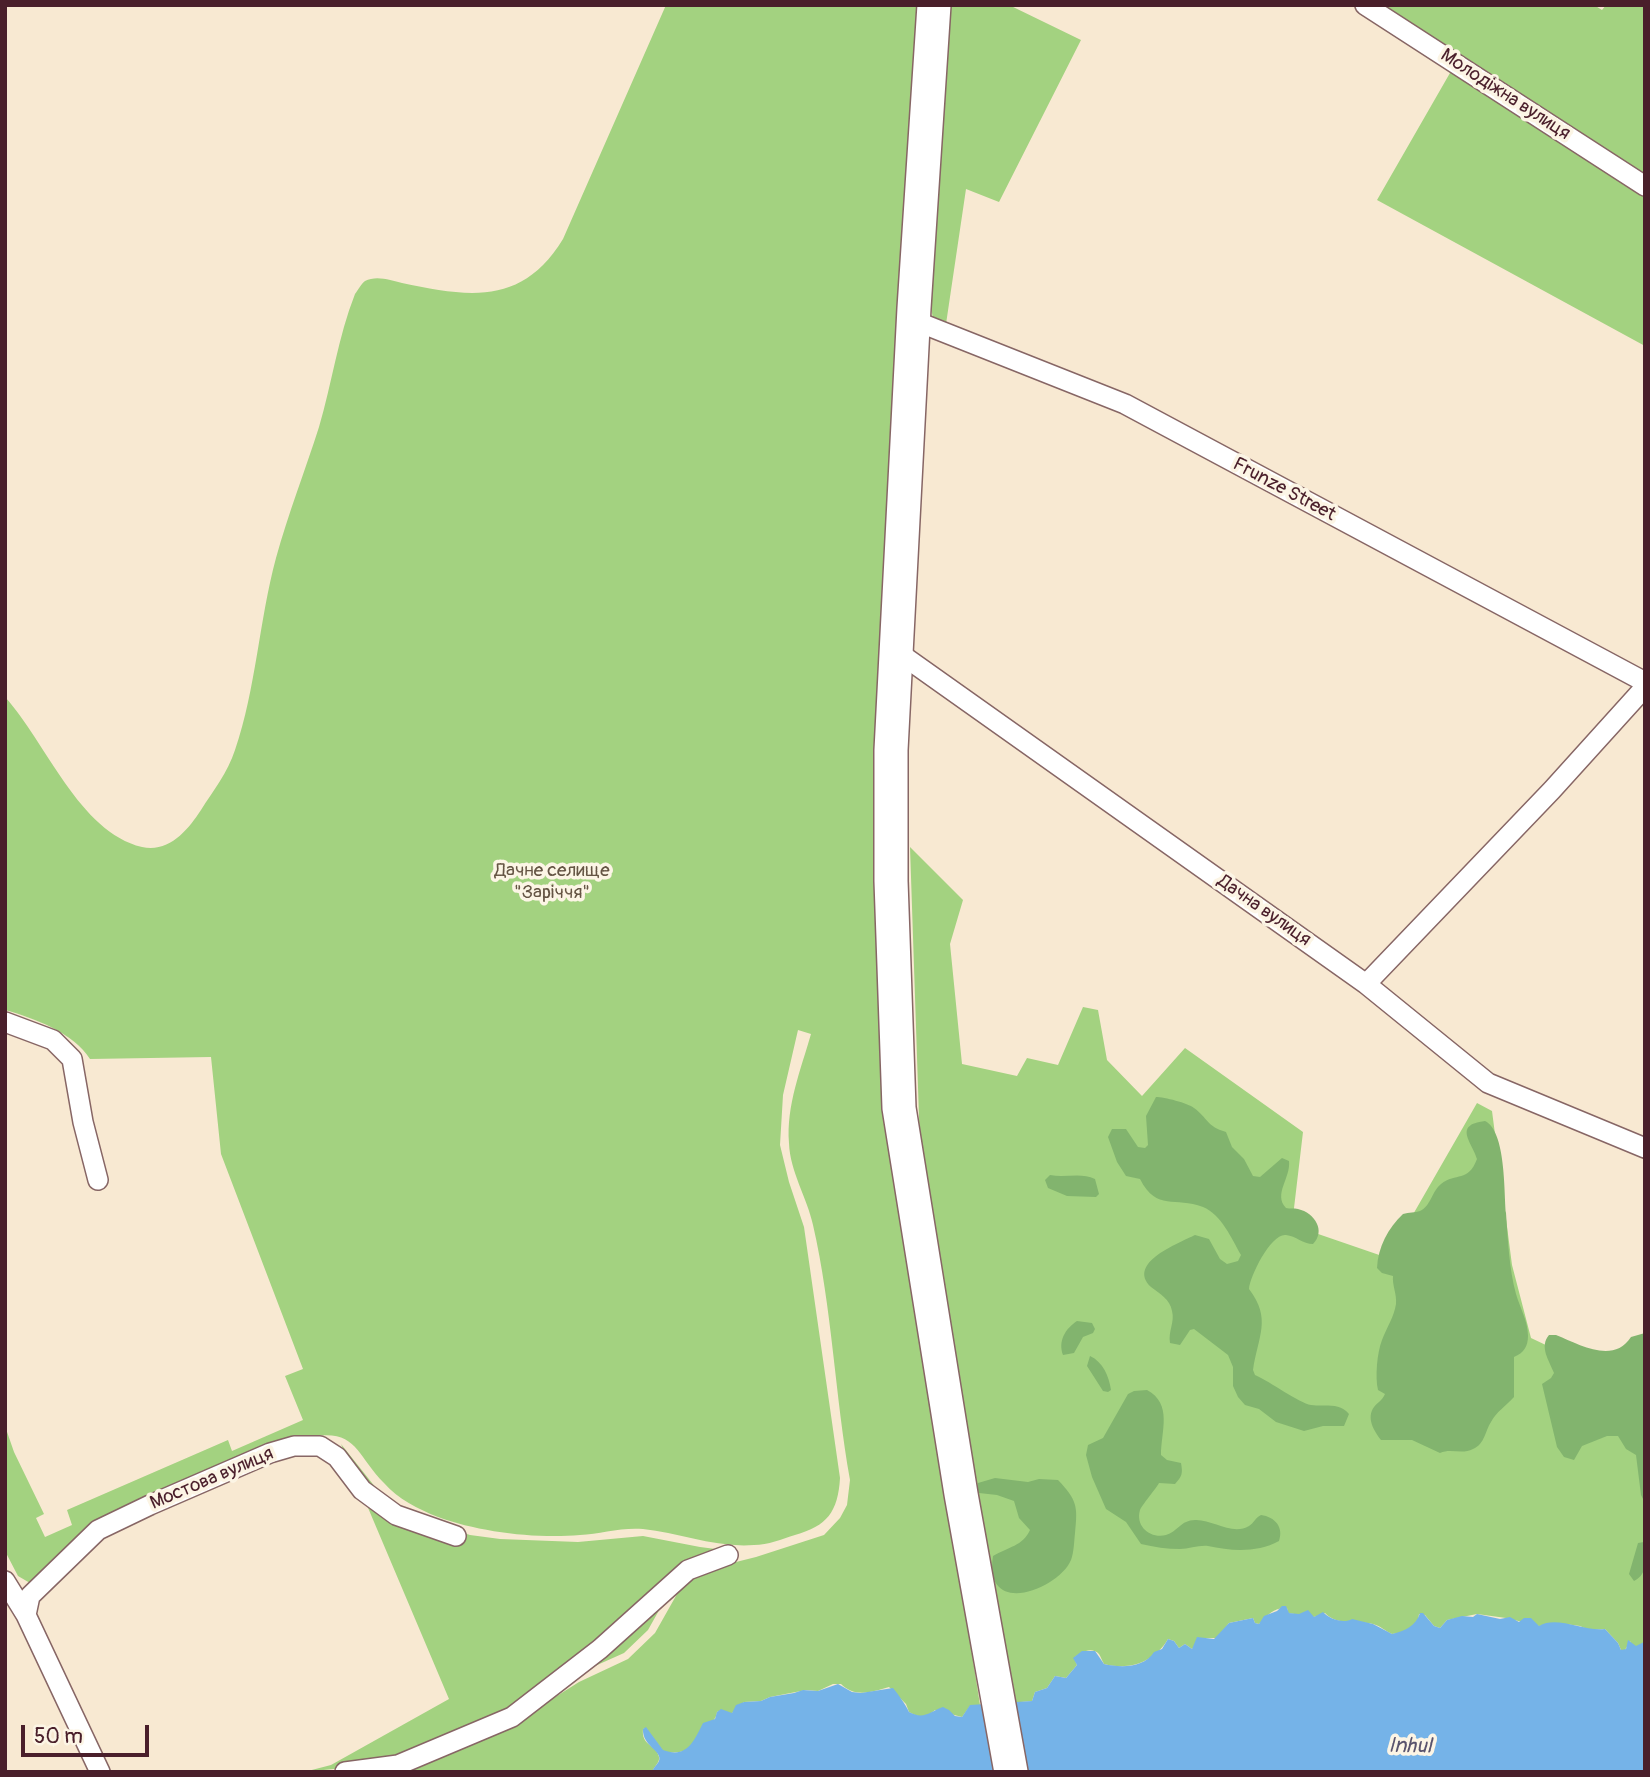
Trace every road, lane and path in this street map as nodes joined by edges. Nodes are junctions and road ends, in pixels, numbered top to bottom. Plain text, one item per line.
1 (934, 5) edge
2 (1365, 5) edge
3 (1645, 186) edge
4 (913, 320) junction
5 (895, 649) junction
6 (1645, 685) edge
7 (1366, 984) junction
8 (5, 1022) edge
9 (1645, 1148) edge
10 (99, 1180) dead end
11 (456, 1536) dead end
12 (728, 1555) dead end
13 (5, 1581) edge
14 (26, 1615) junction
15 (100, 1772) edge
16 (345, 1772) edge
17 (1011, 1772) edge

1 - 4 highway
2 - 3 street, Молодіжна вулиця
4 - 5 highway
4 - 6 street, Frunze Street
5 - 7 street, Дачна вулиця
5 - 17 highway
6 - 7 street
7 - 9 street, Дачна вулиця
8 - 10 street
11 - 14 street, Мостова вулиця
12 - 16 street
13 - 14 street
14 - 15 street

